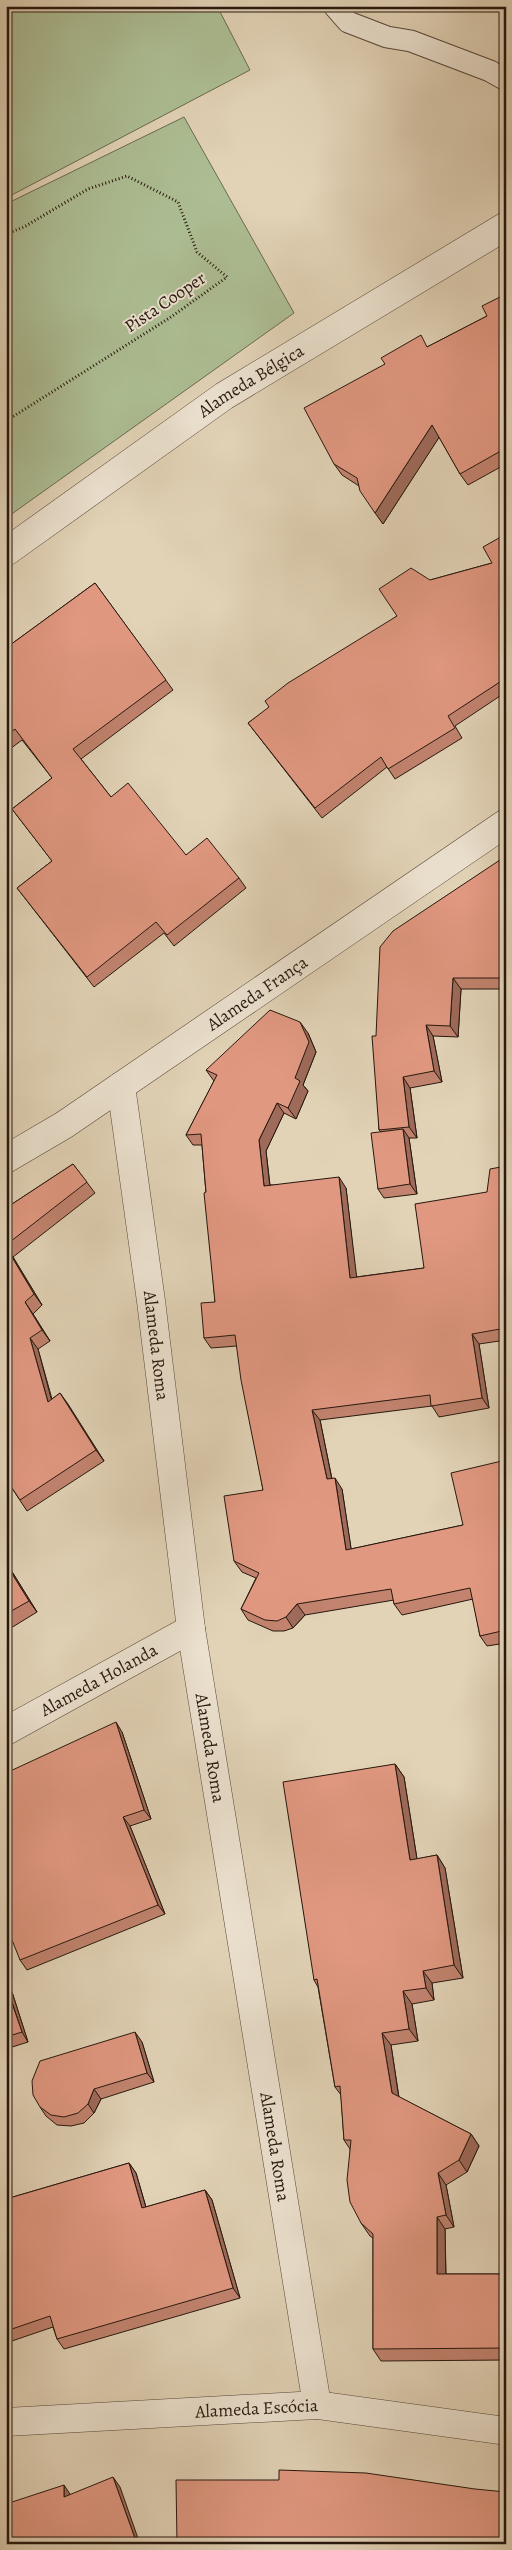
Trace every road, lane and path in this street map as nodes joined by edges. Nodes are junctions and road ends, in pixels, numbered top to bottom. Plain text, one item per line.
1 (334, 6) edge
2 (506, 80) edge
3 (506, 226) edge
4 (6, 234) edge
5 (6, 421) edge
6 (6, 552) edge
7 (506, 823) edge
8 (121, 1086) junction
9 (6, 1159) edge
10 (192, 1629) junction
11 (6, 1731) edge
12 (317, 2405) junction
13 (6, 2422) edge
14 (506, 2431) edge

1 - 2 lane
3 - 6 street, Alameda Bélgica
4 - 5 path, Pista Cooper
7 - 8 street, Alameda França
8 - 9 street, Alameda França
8 - 10 street, Alameda Roma
10 - 11 street, Alameda Holanda
10 - 12 street, Alameda Roma
12 - 13 street, Alameda Escócia
12 - 14 street, Alameda Escócia

